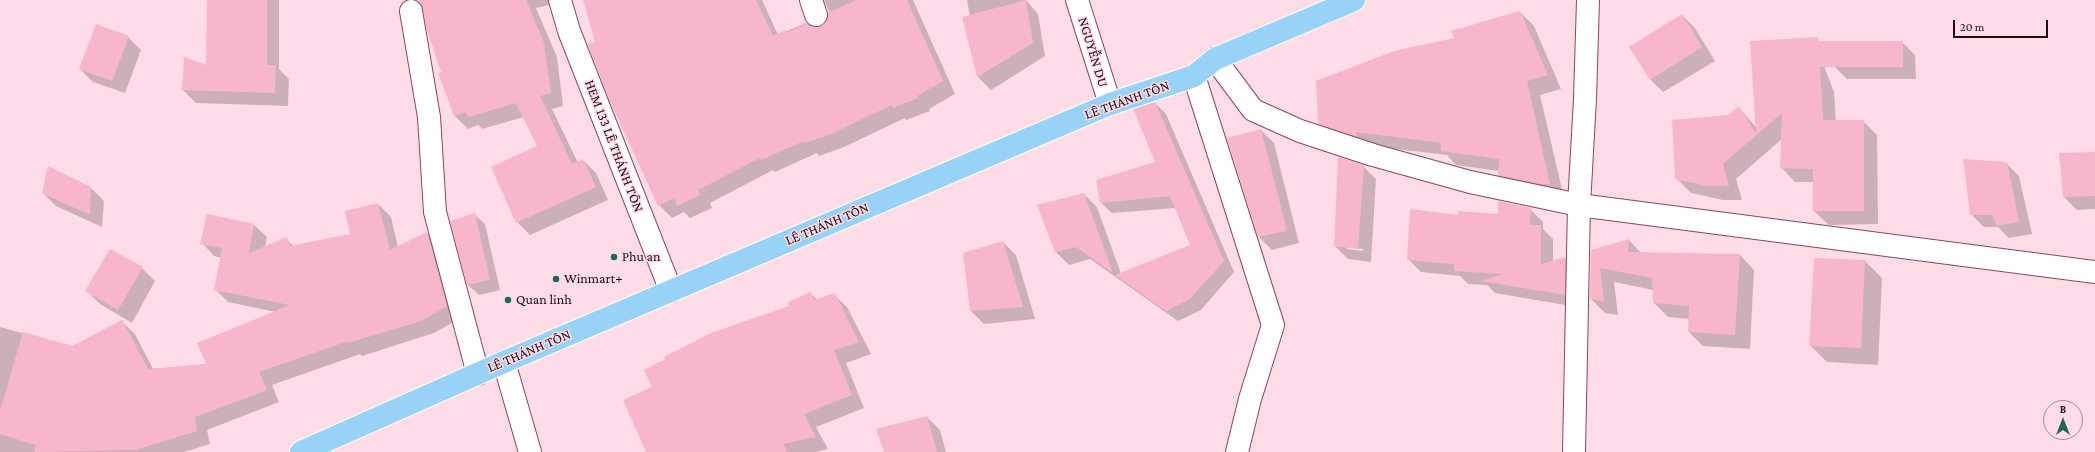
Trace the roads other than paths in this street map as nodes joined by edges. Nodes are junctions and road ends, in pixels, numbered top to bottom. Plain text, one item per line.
1 (560, 0) edge
2 (1077, 0) edge
3 (1354, 0) edge
4 (1588, 0) edge
5 (411, 11) dead end
6 (1216, 59) junction
7 (1194, 76) junction
8 (1110, 104) junction
9 (1579, 205) junction
10 (2095, 272) edge
11 (670, 291) junction
12 (504, 362) junction
13 (478, 374) junction
14 (301, 452) edge
15 (530, 452) edge
16 (1237, 452) edge
17 (1574, 452) edge

1 - 11 street, HEM 133 LÊ THÁNH TÔN
2 - 8 street, NGUYỄN DU
3 - 6 main road, LÊ THÁNH TÔN
4 - 9 street
5 - 13 street
6 - 7 main road, LÊ THÁNH TÔN
6 - 9 street
7 - 8 main road, LÊ THÁNH TÔN
7 - 16 street
8 - 11 main road, LÊ THÁNH TÔN
9 - 10 street
9 - 17 street
11 - 12 main road, LÊ THÁNH TÔN
12 - 13 main road, LÊ THÁNH TÔN
12 - 15 street
13 - 14 main road, LÊ THÁNH TÔN

